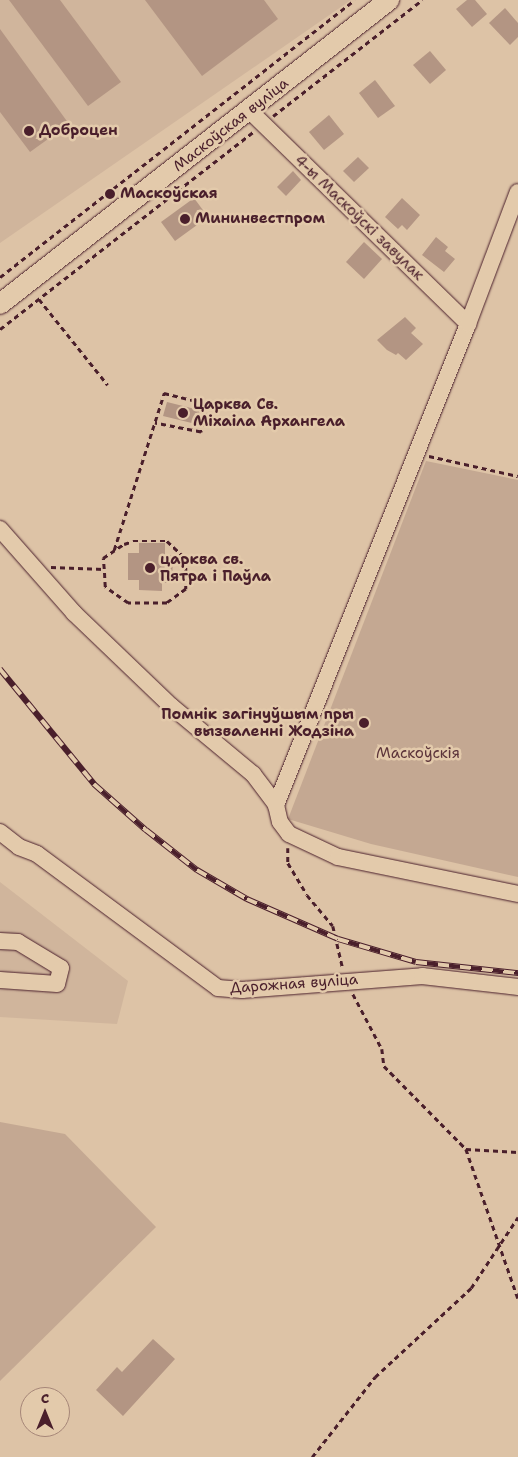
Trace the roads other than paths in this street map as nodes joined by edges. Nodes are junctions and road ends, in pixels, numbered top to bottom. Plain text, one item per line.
1 (389, 0) edge
2 (256, 117) junction
3 (518, 192) edge
4 (0, 304) edge
5 (468, 324) junction
6 (0, 529) edge
7 (276, 805) junction
8 (0, 832) edge
9 (518, 894) edge
10 (0, 941) edge
11 (0, 980) edge
12 (518, 987) edge

1 - 2 main road, Маскоўская вуліца
2 - 4 main road, Маскоўская вуліца
2 - 5 street, 4-ы Маскоўскі завулак
3 - 5 street
5 - 7 street
6 - 7 street
7 - 9 street
8 - 12 street, Дарожная вуліца
10 - 11 street

